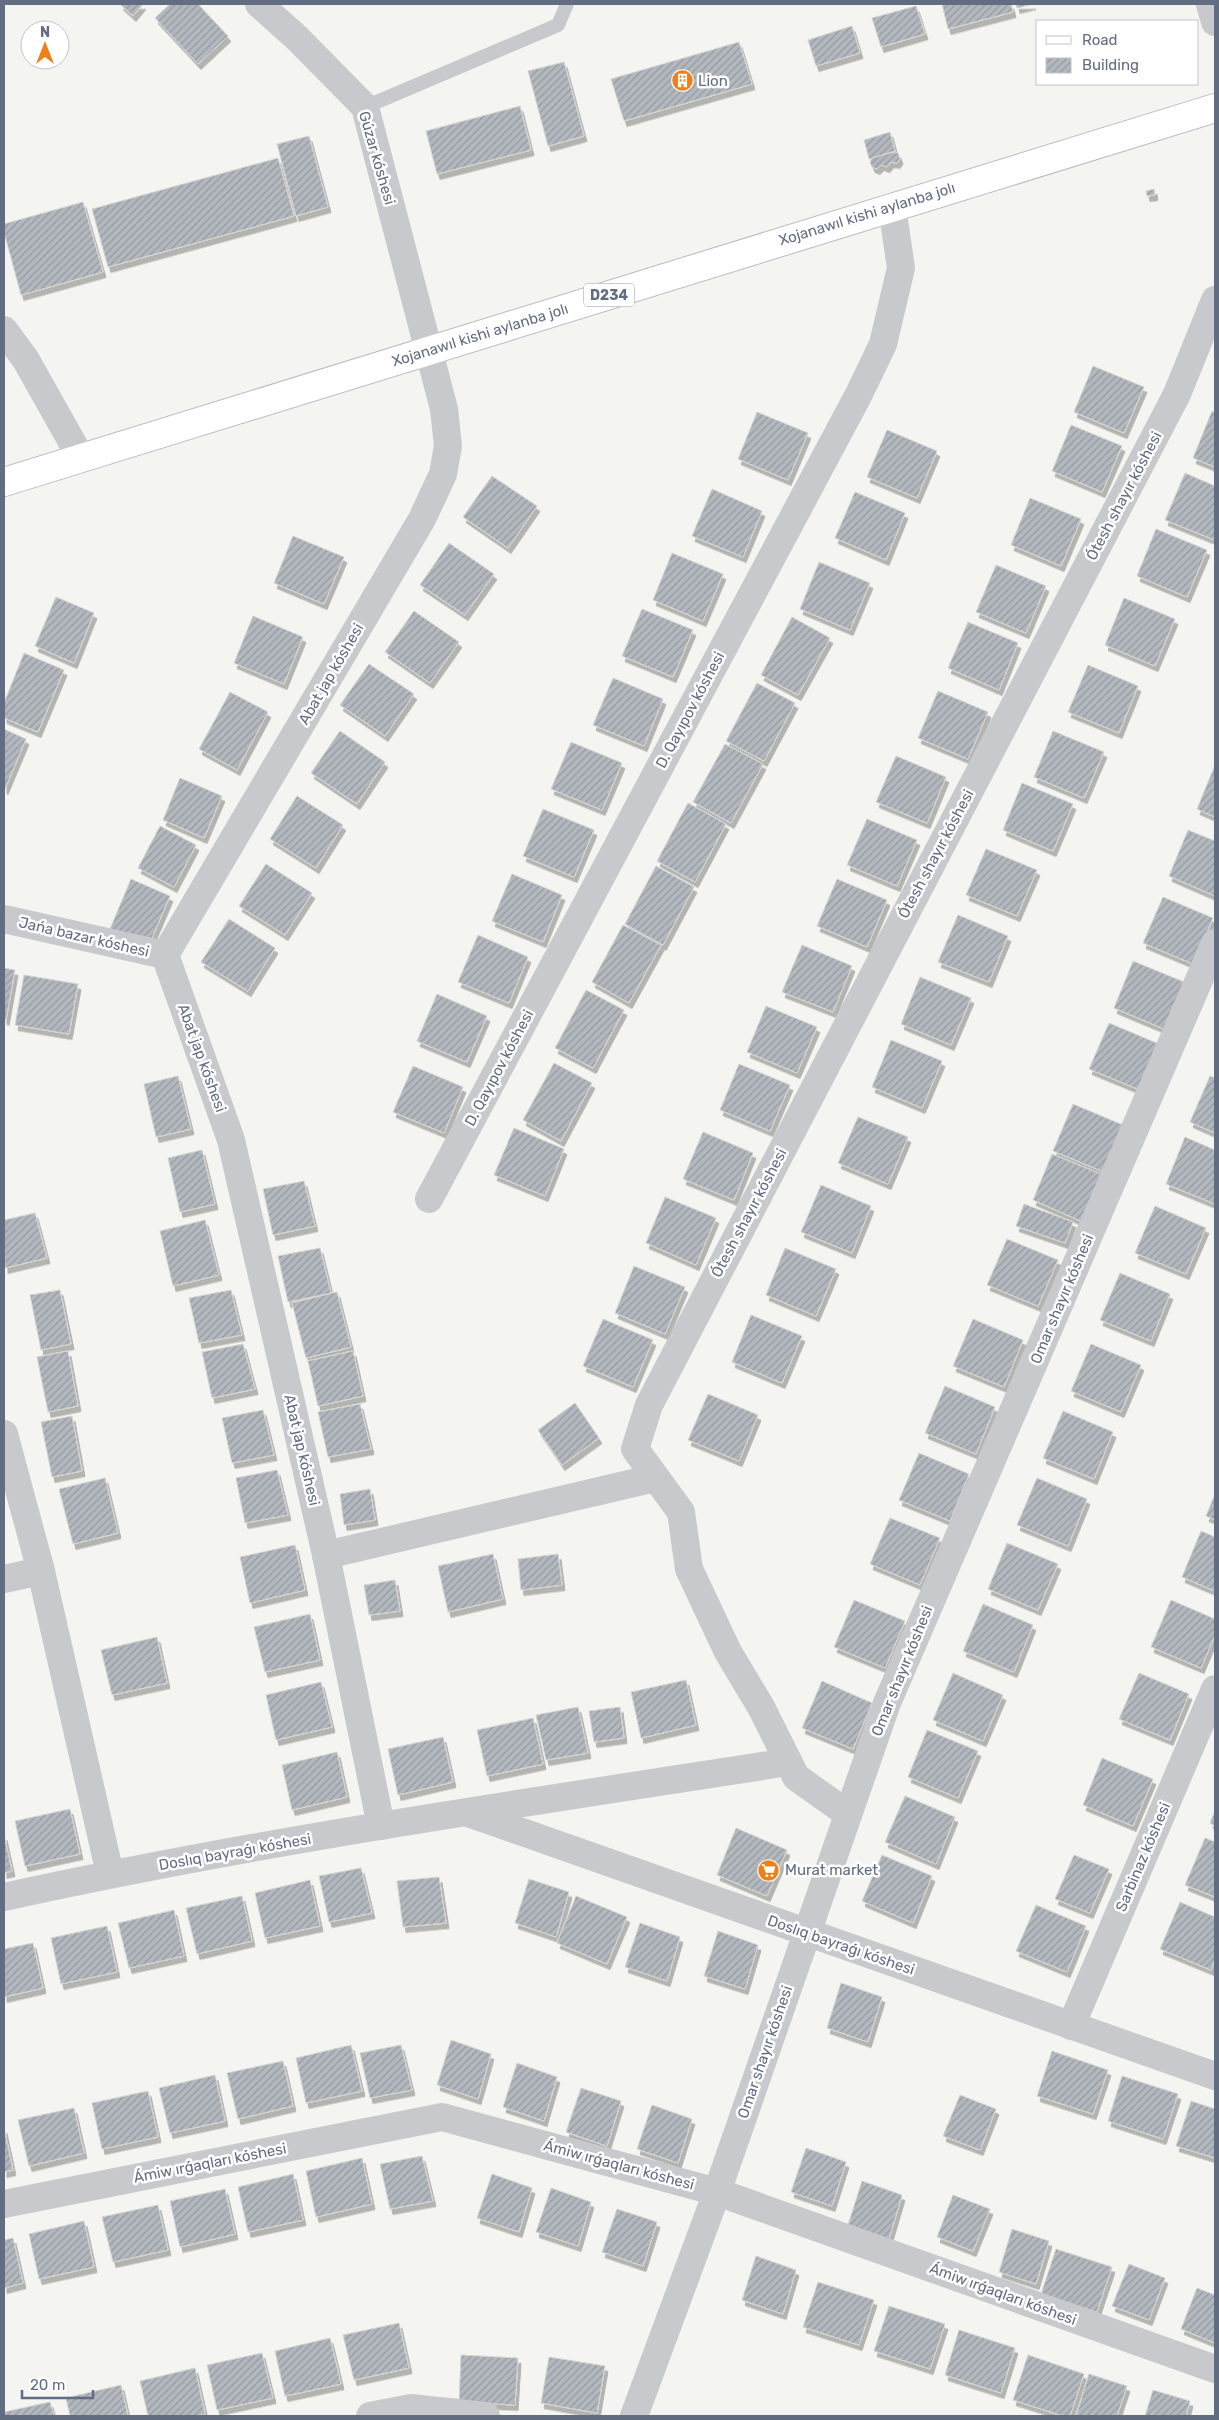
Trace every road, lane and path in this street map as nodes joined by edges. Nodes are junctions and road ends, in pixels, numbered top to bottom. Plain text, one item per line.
1 (259, 4) edge
2 (566, 4) edge
3 (364, 107) junction
4 (1215, 108) edge
5 (892, 206) junction
6 (1215, 300) edge
7 (4, 330) edge
8 (429, 351) junction
9 (81, 458) junction
10 (4, 482) edge
11 (4, 919) edge
12 (1215, 943) edge
13 (165, 955) junction
14 (429, 1199) dead end
15 (4, 1434) edge
16 (656, 1478) junction
17 (326, 1555) junction
18 (41, 1571) junction
19 (4, 1579) edge
20 (1215, 1688) edge
21 (788, 1762) junction
22 (467, 1813) junction
23 (848, 1814) junction
24 (381, 1826) junction
25 (110, 1874) junction
26 (4, 1897) edge
27 (806, 1932) junction
28 (1071, 2026) junction
29 (1215, 2076) edge
30 (717, 2192) junction
31 (4, 2204) edge
32 (1215, 2369) edge
33 (370, 2416) edge
34 (486, 2416) edge
35 (634, 2416) edge

1 - 3 street, Gúzar kóshesi
2 - 3 lane
3 - 8 street, Gúzar kóshesi
4 - 5 main road, Xojanawıl kishi aylanba jolı / D234
5 - 8 main road, Xojanawıl kishi aylanba jolı / D234
5 - 14 street, D. Qayıpov kóshesi
6 - 16 street, Ótesh shayır kóshesi
7 - 9 street
8 - 9 main road, Xojanawıl kishi aylanba jolı / D234
8 - 13 street, Abat jap kóshesi
9 - 10 main road, Xojanawıl kishi aylanba jolı / D234
11 - 13 street, Jańa bazar kóshesi
12 - 23 street, Omar shayır kóshesi
13 - 17 street, Abat jap kóshesi
15 - 18 street
16 - 17 street
16 - 21 street
17 - 24 street, Abat jap kóshesi
18 - 19 street
18 - 25 street
20 - 28 street, Sarbinaz kóshesi
21 - 22 street, Doslıq bayraǵı kóshesi
21 - 23 street
22 - 24 street, Doslıq bayraǵı kóshesi
22 - 27 street, Doslıq bayraǵı kóshesi
23 - 27 street, Omar shayır kóshesi
24 - 25 street, Doslıq bayraǵı kóshesi
25 - 26 street, Doslıq bayraǵı kóshesi
27 - 28 street, Doslıq bayraǵı kóshesi
27 - 30 street, Omar shayır kóshesi
28 - 29 street, Doslıq bayraǵı kóshesi
30 - 31 street, Ámiw ırǵaqları kóshesi
30 - 32 street, Ámiw ırǵaqları kóshesi
30 - 35 street, Omar shayır kóshesi
33 - 34 street

